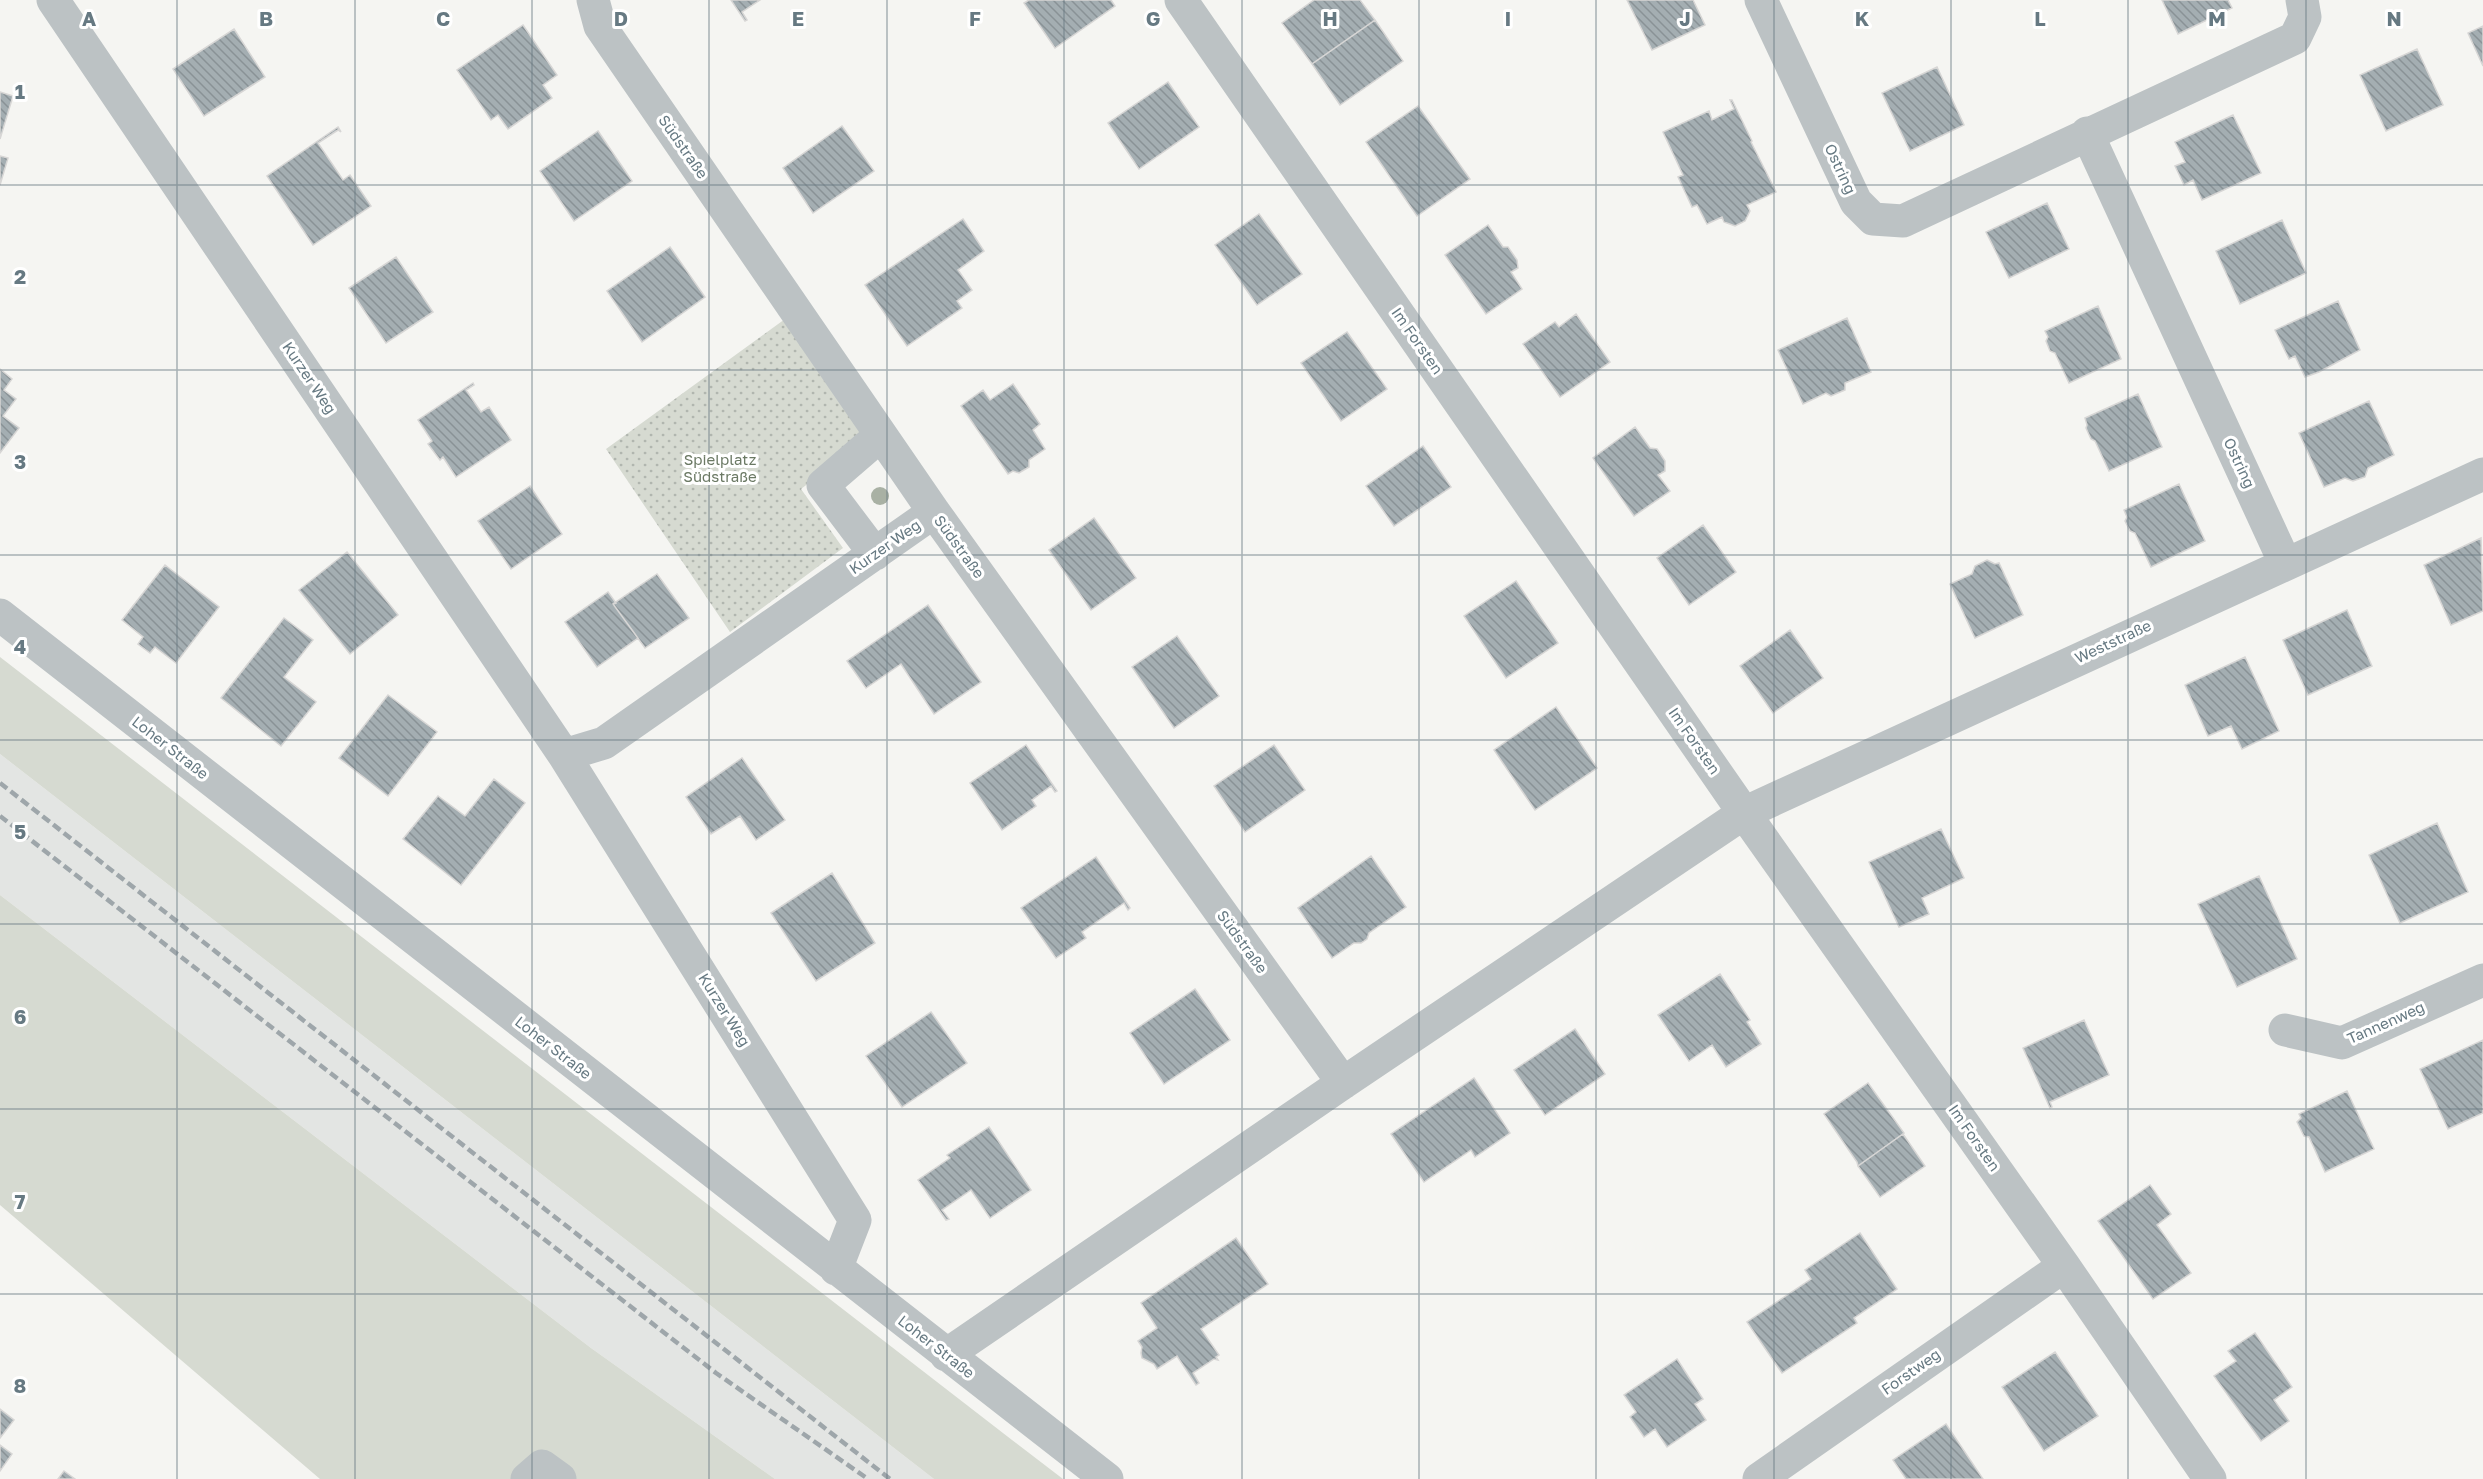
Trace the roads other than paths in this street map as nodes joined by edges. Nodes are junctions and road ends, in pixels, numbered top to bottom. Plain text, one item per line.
1 (53, 0) edge
2 (593, 0) edge
3 (1181, 0) edge
4 (1761, 0) edge
5 (2302, 0) edge
6 (2087, 134) junction
7 (881, 435) junction
8 (2483, 474) edge
9 (934, 512) junction
10 (875, 554) junction
11 (2285, 563) junction
12 (0, 615) edge
13 (564, 755) junction
14 (1744, 813) junction
15 (2483, 980) edge
16 (2285, 1030) dead end
17 (1343, 1083) junction
18 (2064, 1266) junction
19 (836, 1269) junction
20 (946, 1355) junction
21 (1107, 1479) edge
22 (1759, 1479) edge
23 (2210, 1479) edge

1 - 13 street, Kurzer Weg
2 - 7 street, Südstraße
3 - 14 street, Im Forsten
4 - 6 street, Ostring
5 - 6 street, Ostring
6 - 11 street, Ostring
7 - 9 street, Südstraße
7 - 10 street
8 - 11 street, Weststraße
9 - 10 street, Kurzer Weg
9 - 17 street, Südstraße
10 - 13 street, Kurzer Weg
11 - 14 street, Weststraße
12 - 19 street, Loher Straße
13 - 19 street, Kurzer Weg
14 - 17 street
14 - 18 street, Im Forsten
15 - 16 street, Tannenweg
17 - 20 street
18 - 22 street, Forstweg
18 - 23 street, Im Forsten
19 - 20 street, Loher Straße
20 - 21 street, Loher Straße

